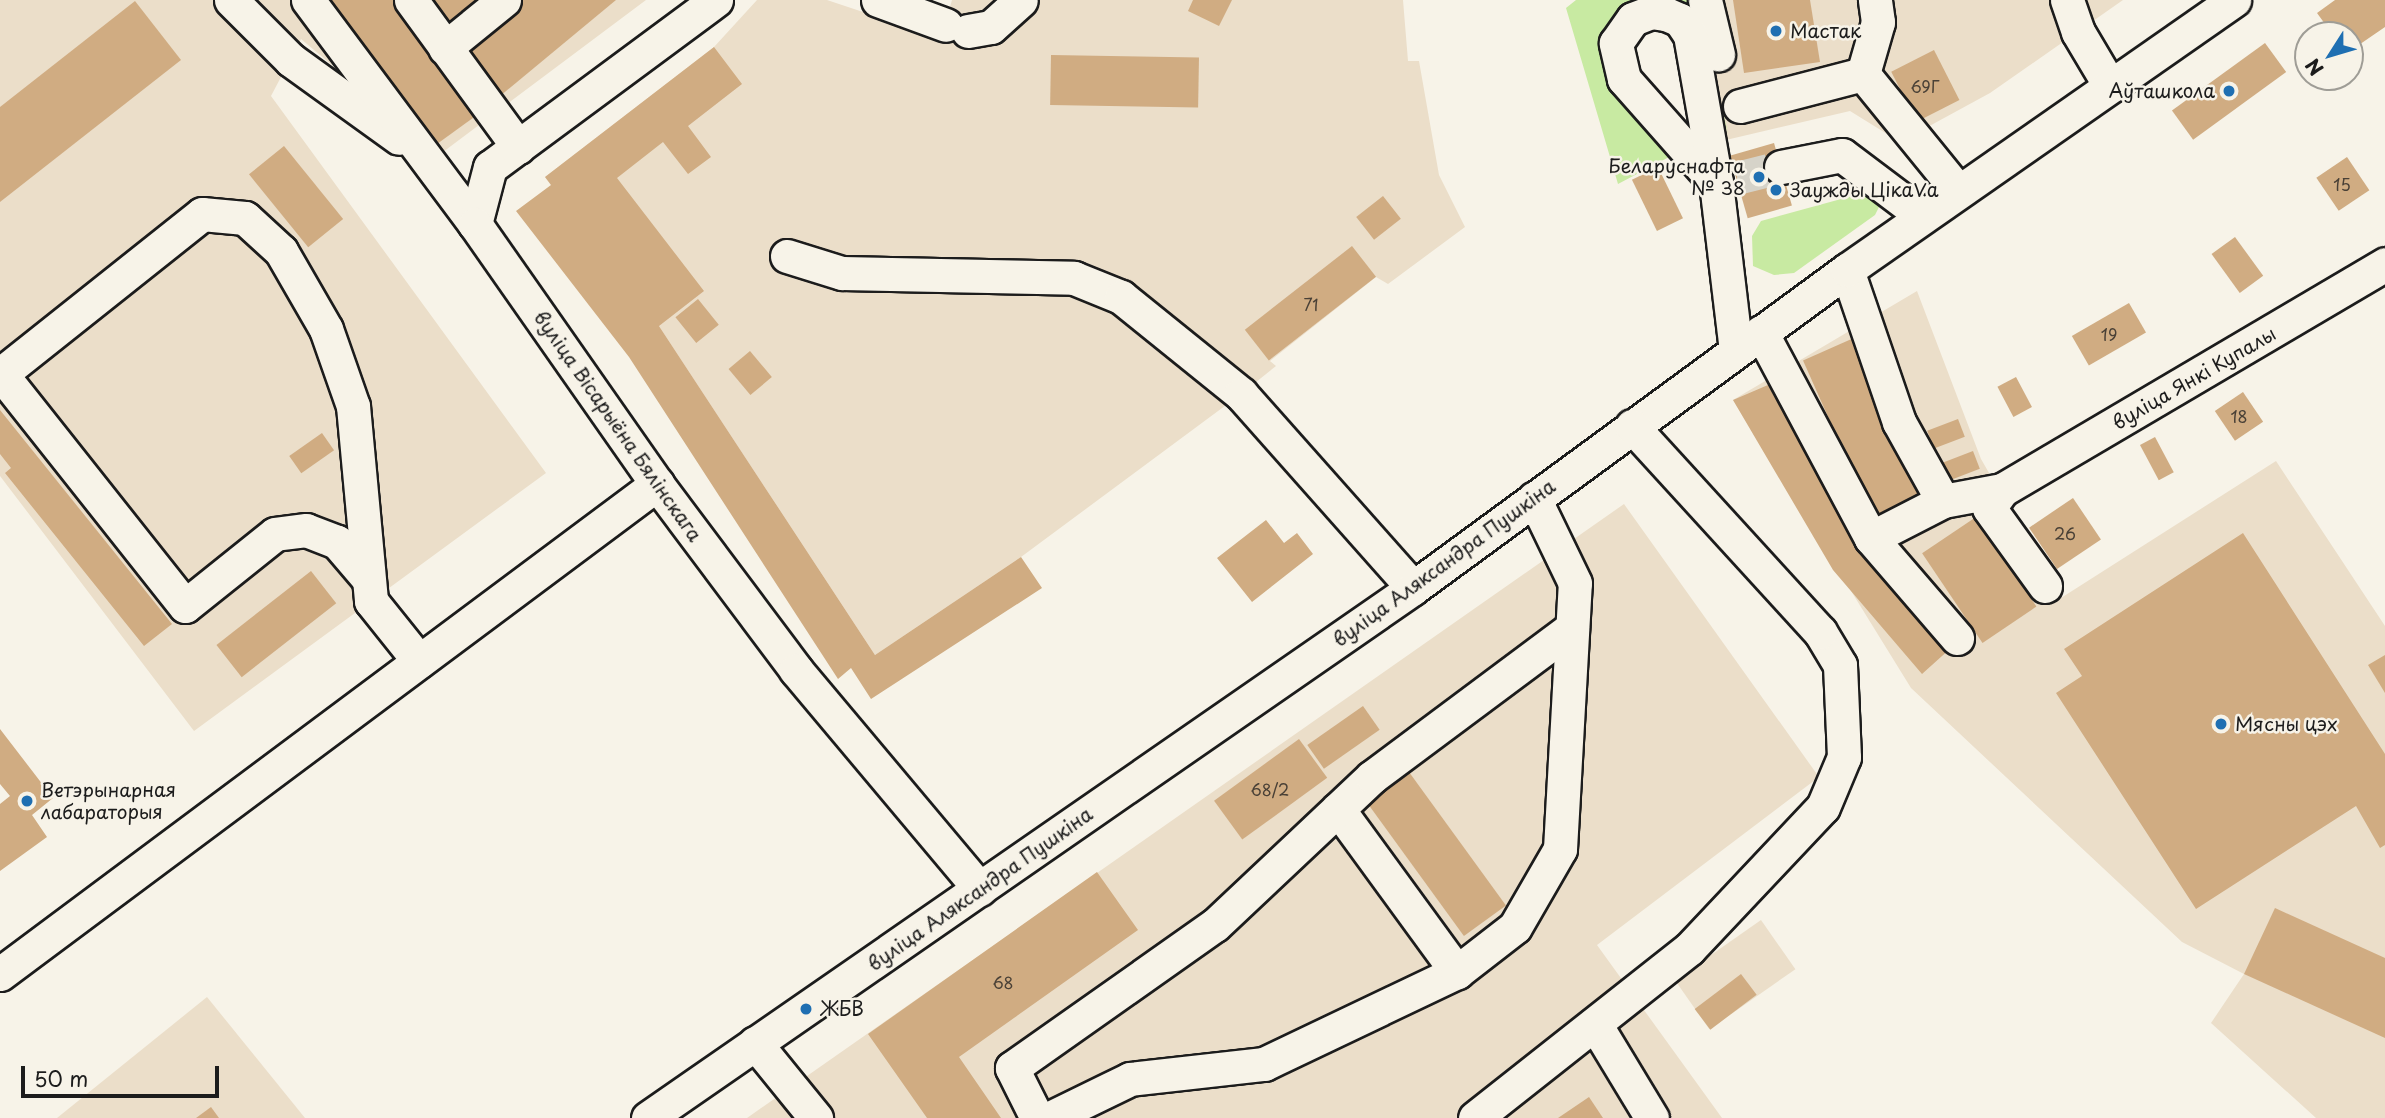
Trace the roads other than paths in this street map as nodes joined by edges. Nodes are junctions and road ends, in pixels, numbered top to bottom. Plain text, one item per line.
1 (231, 0) edge
2 (308, 0) edge
3 (411, 0) edge
4 (504, 0) edge
5 (716, 0) edge
6 (877, 0) edge
7 (1021, 0) edge
8 (1705, 0) edge
9 (1875, 0) edge
10 (2067, 0) edge
11 (2234, 0) edge
12 (445, 48) junction
13 (1718, 54) dead end
14 (1863, 74) junction
15 (2110, 86) junction
16 (1740, 106) dead end
17 (518, 147) junction
18 (426, 158) junction
19 (1782, 167) tunnel mouth
20 (1727, 180) junction
21 (1958, 191) junction
22 (1923, 216) junction
23 (475, 224) junction
24 (787, 256) dead end
25 (2385, 264) edge
26 (1847, 270) junction
27 (1749, 341) junction
28 (1632, 426) junction
29 (657, 484) junction
30 (2002, 490) junction
31 (1534, 498) junction
32 (1943, 501) junction
33 (1871, 538) junction
34 (366, 576) junction
35 (2045, 586) dead end
36 (1413, 588) junction
37 (1572, 628) junction
38 (1957, 638) dead end
39 (419, 661) junction
40 (1338, 809) junction
41 (980, 889) junction
42 (1457, 972) junction
43 (0, 974) edge
44 (1595, 1024) junction
45 (755, 1043) junction
46 (648, 1118) edge
47 (816, 1118) edge
48 (1037, 1118) edge
49 (1050, 1118) edge
50 (1475, 1118) edge
51 (1652, 1118) edge

1 - 18 street
2 - 18 street, вуліца Вісарыёна Бялінскага
3 - 12 street
4 - 12 street
5 - 17 street
6 - 7 street
8 - 13 street
9 - 14 street
10 - 15 street
11 - 15 street, вуліца Аляксандра Пушкіна
12 - 17 street
14 - 16 street
14 - 21 street
15 - 21 street, вуліца Аляксандра Пушкіна
17 - 23 street
18 - 23 street, вуліца Вісарыёна Бялінскага
19 - 22 street
20 - 20 street
20 - 27 street
21 - 22 street, вуліца Аляксандра Пушкіна
22 - 26 street, вуліца Аляксандра Пушкіна
23 - 29 street, вуліца Вісарыёна Бялінскага
24 - 36 street
25 - 30 street, вуліца Янкі Купалы
26 - 27 street, вуліца Аляксандра Пушкіна
26 - 32 street
27 - 28 street, вуліца Аляксандра Пушкіна
27 - 33 street
28 - 31 street, вуліца Аляксандра Пушкіна
28 - 44 street
29 - 39 street
29 - 41 street, вуліца Вісарыёна Бялінскага
30 - 32 street, вуліца Янкі Купалы
30 - 35 street
31 - 36 street, вуліца Аляксандра Пушкіна
31 - 37 street
32 - 33 street, вуліца Янкі Купалы
33 - 38 street
34 - 34 street
34 - 39 street
36 - 41 street, вуліца Аляксандра Пушкіна
37 - 40 street
37 - 42 street
39 - 43 street
40 - 42 street
40 - 48 street
41 - 45 street, вуліца Аляксандра Пушкіна
42 - 49 street
44 - 50 street
44 - 51 street
45 - 46 street, вуліца Аляксандра Пушкіна
45 - 47 street

